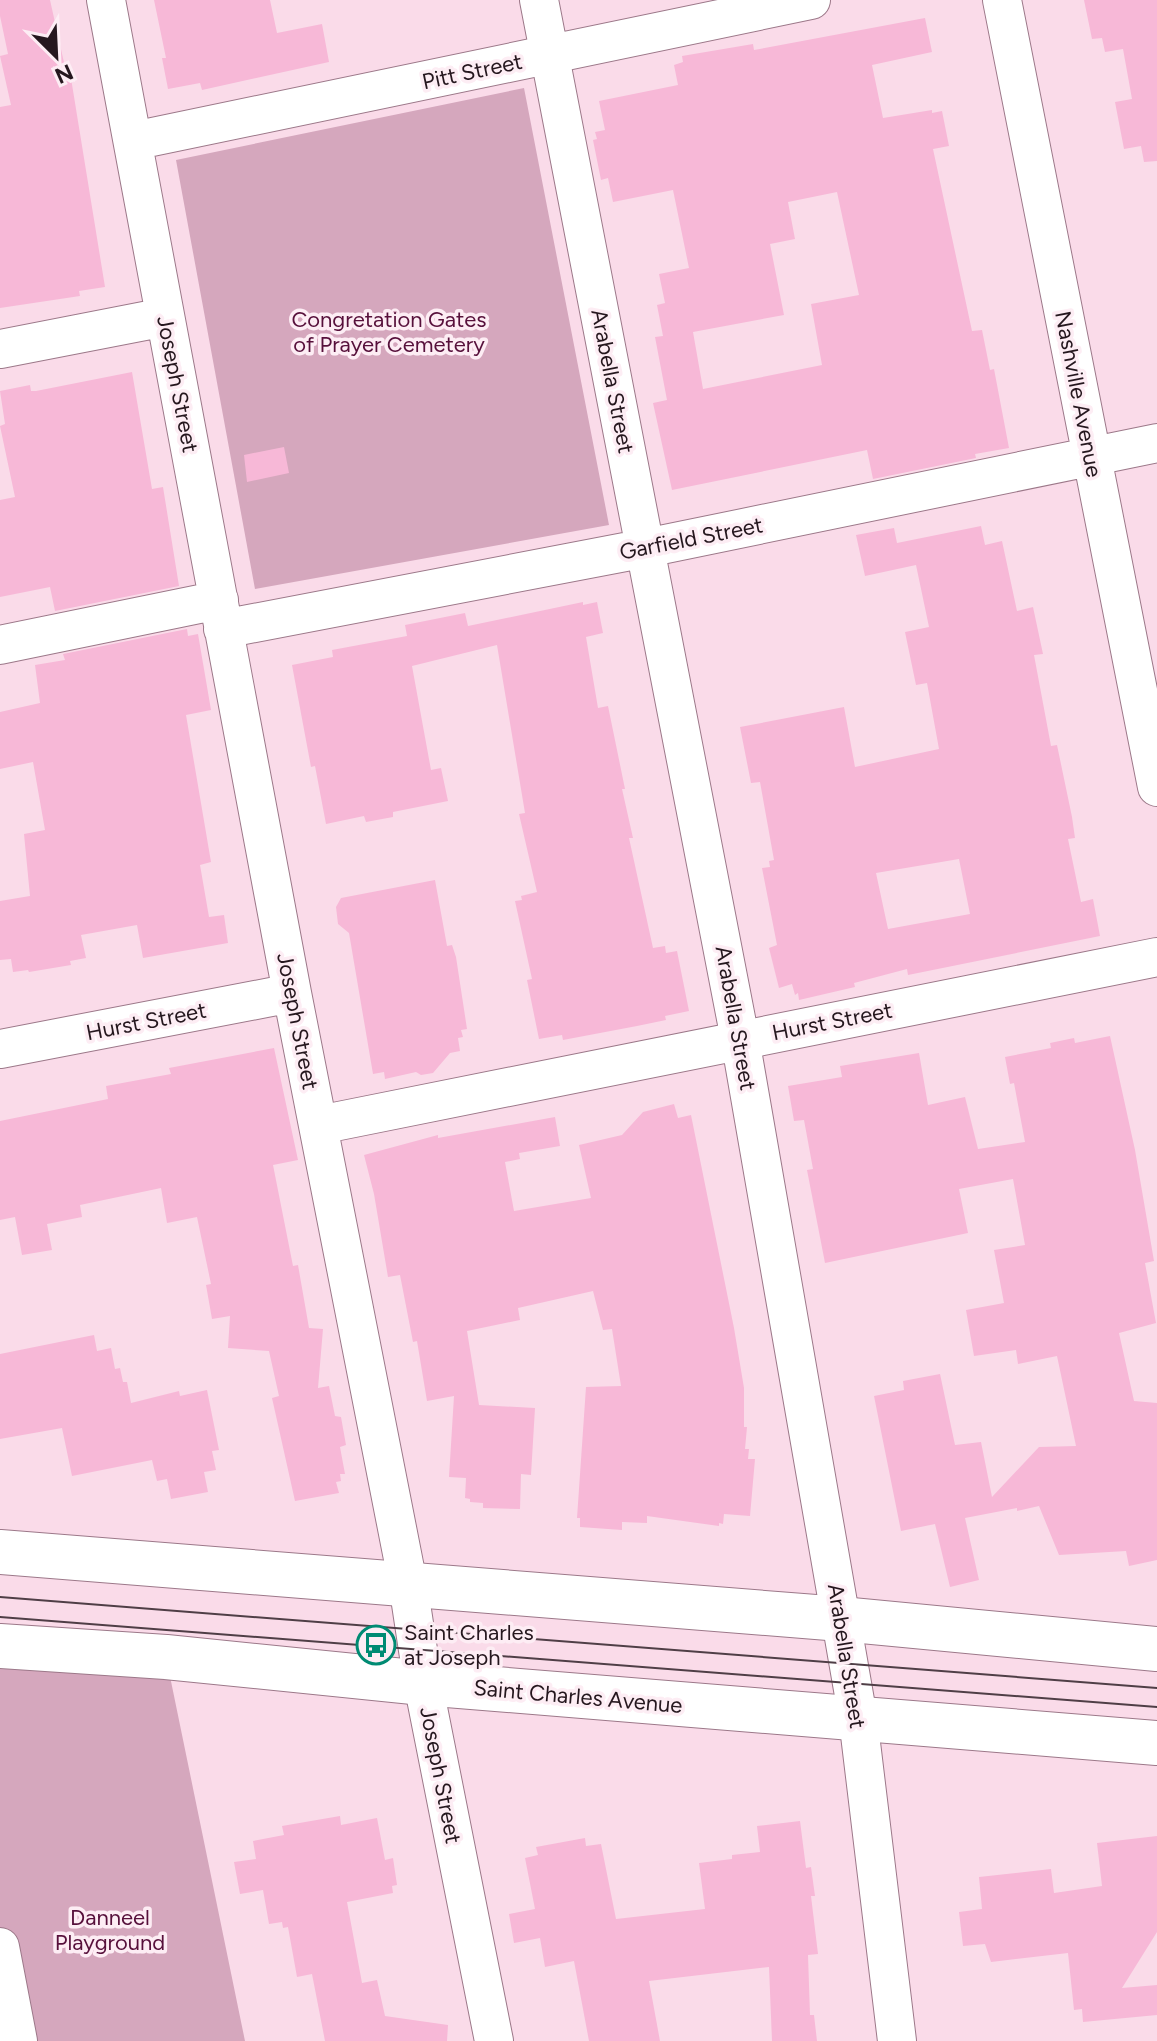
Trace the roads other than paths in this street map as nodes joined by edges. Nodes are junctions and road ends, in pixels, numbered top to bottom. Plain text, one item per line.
1 (106, 0) edge
2 (539, 0) edge
3 (811, 0) edge
4 (1002, 0) edge
5 (549, 55) junction
6 (133, 141) junction
7 (165, 317) junction
8 (0, 349) edge
9 (1157, 443) edge
10 (1091, 457) junction
11 (646, 548) junction
12 (221, 614) junction
13 (0, 645) edge
14 (1157, 787) edge
15 (1157, 957) edge
16 (292, 993) junction
17 (740, 1039) junction
18 (0, 1049) edge
19 (319, 1125) junction
20 (0, 1552) edge
21 (408, 1584) junction
22 (841, 1619) junction
23 (0, 1646) edge
24 (1157, 1649) edge
25 (423, 1683) junction
26 (858, 1718) junction
27 (1157, 1743) edge
28 (0, 1947) edge
29 (18, 2041) edge
30 (494, 2041) edge
31 (897, 2041) edge

1 - 6 street, Joseph Street
2 - 5 street, Arabella Street
3 - 5 street, Pitt Street
4 - 10 street, Nashville Avenue
5 - 6 street, Pitt Street
5 - 11 street, Arabella Street
6 - 7 street, Joseph Street
7 - 8 street
7 - 12 street, Joseph Street
9 - 10 street, Garfield Street
10 - 11 street, Garfield Street
10 - 14 street, Nashville Avenue
11 - 12 street, Garfield Street
11 - 17 street, Arabella Street
12 - 13 street, Garfield Street
12 - 16 street, Joseph Street
15 - 17 street, Hurst Street
16 - 18 street, Hurst Street
16 - 19 street, Joseph Street
17 - 19 street, Hurst Street
17 - 22 street, Arabella Street
19 - 21 street, Joseph Street
20 - 21 main road
21 - 22 main road
21 - 25 street, Joseph Street
22 - 24 main road
22 - 26 street, Arabella Street
23 - 25 main road, Saint Charles Avenue
25 - 26 main road, Saint Charles Avenue
25 - 30 street, Joseph Street
26 - 27 main road, Saint Charles Avenue
26 - 31 street, Arabella Street
28 - 29 street

